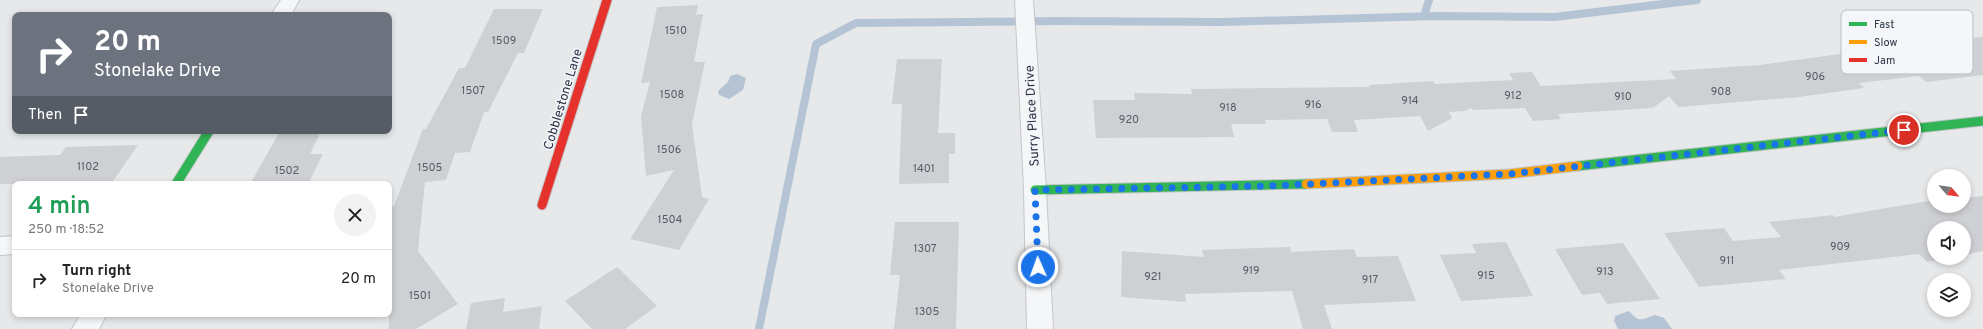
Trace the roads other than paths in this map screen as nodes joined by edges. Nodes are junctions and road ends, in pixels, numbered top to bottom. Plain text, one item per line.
1 (290, 0) edge
2 (607, 0) edge
3 (283, 12) edge
4 (1025, 15) edge
5 (1983, 121) edge
6 (207, 134) edge
7 (178, 181) edge
8 (1035, 190) junction
9 (542, 205) dead end
10 (12, 245) edge
11 (0, 246) edge
12 (93, 317) edge
13 (85, 329) edge
14 (1040, 329) edge

1 - 3 street
2 - 9 street, Cobblestone Lane
4 - 8 street, Surry Place Drive
5 - 8 street
6 - 7 street
8 - 14 street, Surry Place Drive
10 - 11 street
12 - 13 street

